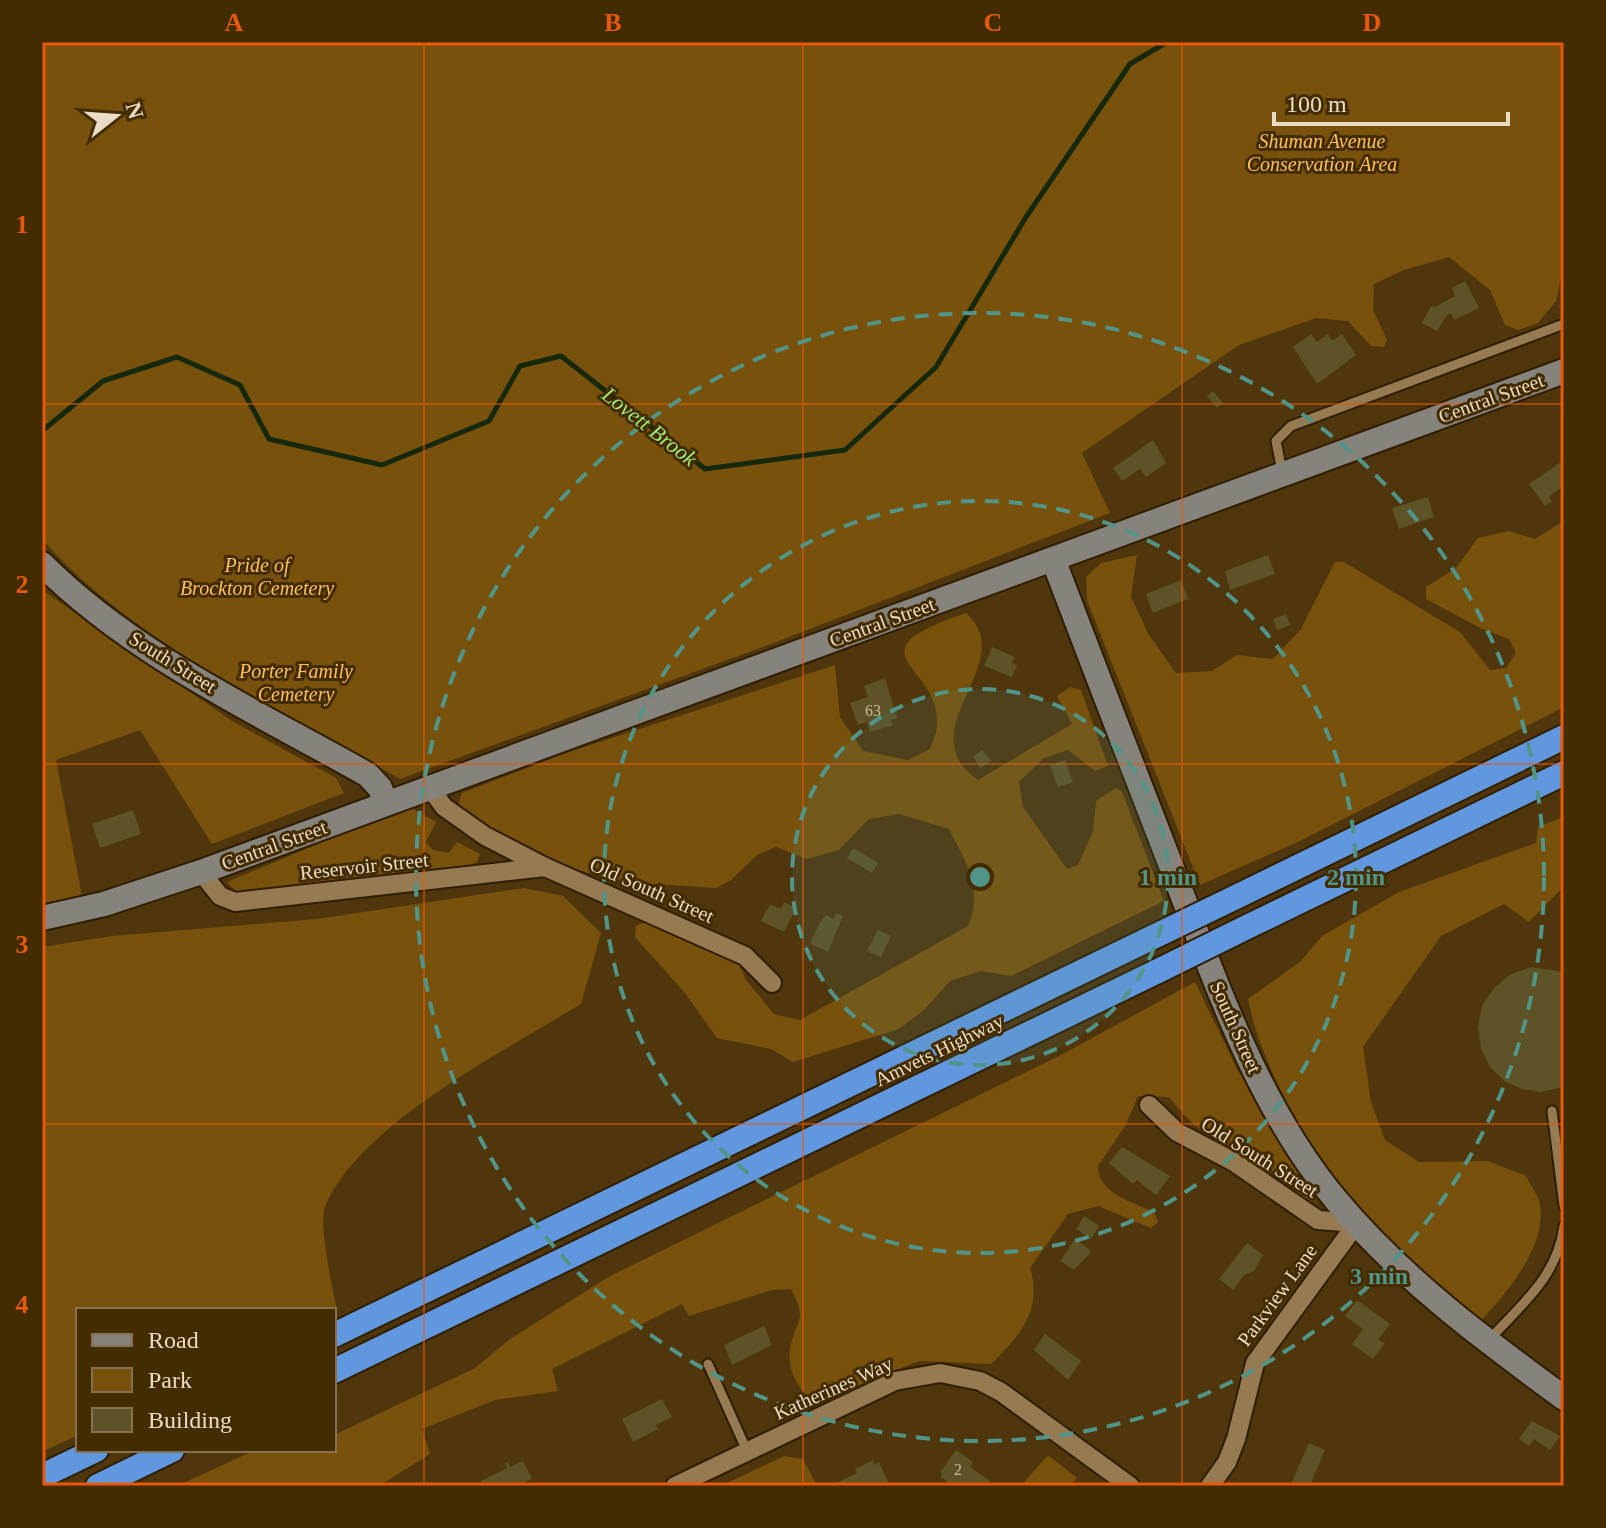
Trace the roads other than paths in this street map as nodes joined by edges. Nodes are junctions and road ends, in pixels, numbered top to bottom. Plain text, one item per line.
1 (1564, 324) edge
2 (1564, 371) edge
3 (1283, 474) junction
4 (1053, 559) junction
5 (42, 564) edge
6 (1564, 737) edge
7 (1564, 773) edge
8 (430, 788) junction
9 (386, 804) junction
10 (485, 836) junction
11 (545, 867) junction
12 (201, 872) junction
13 (469, 876) junction
14 (42, 918) edge
15 (772, 983) dead end
16 (1149, 1105) dead end
17 (1552, 1111) dead end
18 (1564, 1206) edge
19 (1357, 1223) junction
20 (1564, 1226) edge
21 (336, 1334) edge
22 (1487, 1342) junction
23 (708, 1364) dead end
24 (336, 1370) edge
25 (1564, 1398) edge
26 (747, 1451) junction
27 (92, 1452) edge
28 (168, 1452) edge
29 (42, 1476) edge
30 (98, 1486) edge
31 (675, 1486) edge
32 (1130, 1486) edge
33 (1210, 1486) edge

1 - 3 lane
2 - 3 street, Central Street
3 - 4 street, Central Street
4 - 8 street, Central Street
4 - 19 street, South Street
5 - 9 street, South Street
6 - 21 highway, Amvets Highway, bridge
7 - 24 highway, Amvets Highway, bridge
8 - 9 street, Central Street
8 - 10 street
9 - 12 street, Central Street
10 - 11 street, Old South Street
10 - 13 street
11 - 13 street, Reservoir Street
11 - 15 street, Old South Street
12 - 13 street, Reservoir Street
12 - 14 street, Central Street
16 - 19 street, Old South Street
17 - 18 lane
19 - 22 street, South Street
19 - 33 street, Parkview Lane
20 - 22 lane
22 - 25 street, South Street
23 - 26 lane
26 - 31 street, Katherines Way
26 - 32 street, Katherines Way
27 - 29 highway
28 - 30 highway

